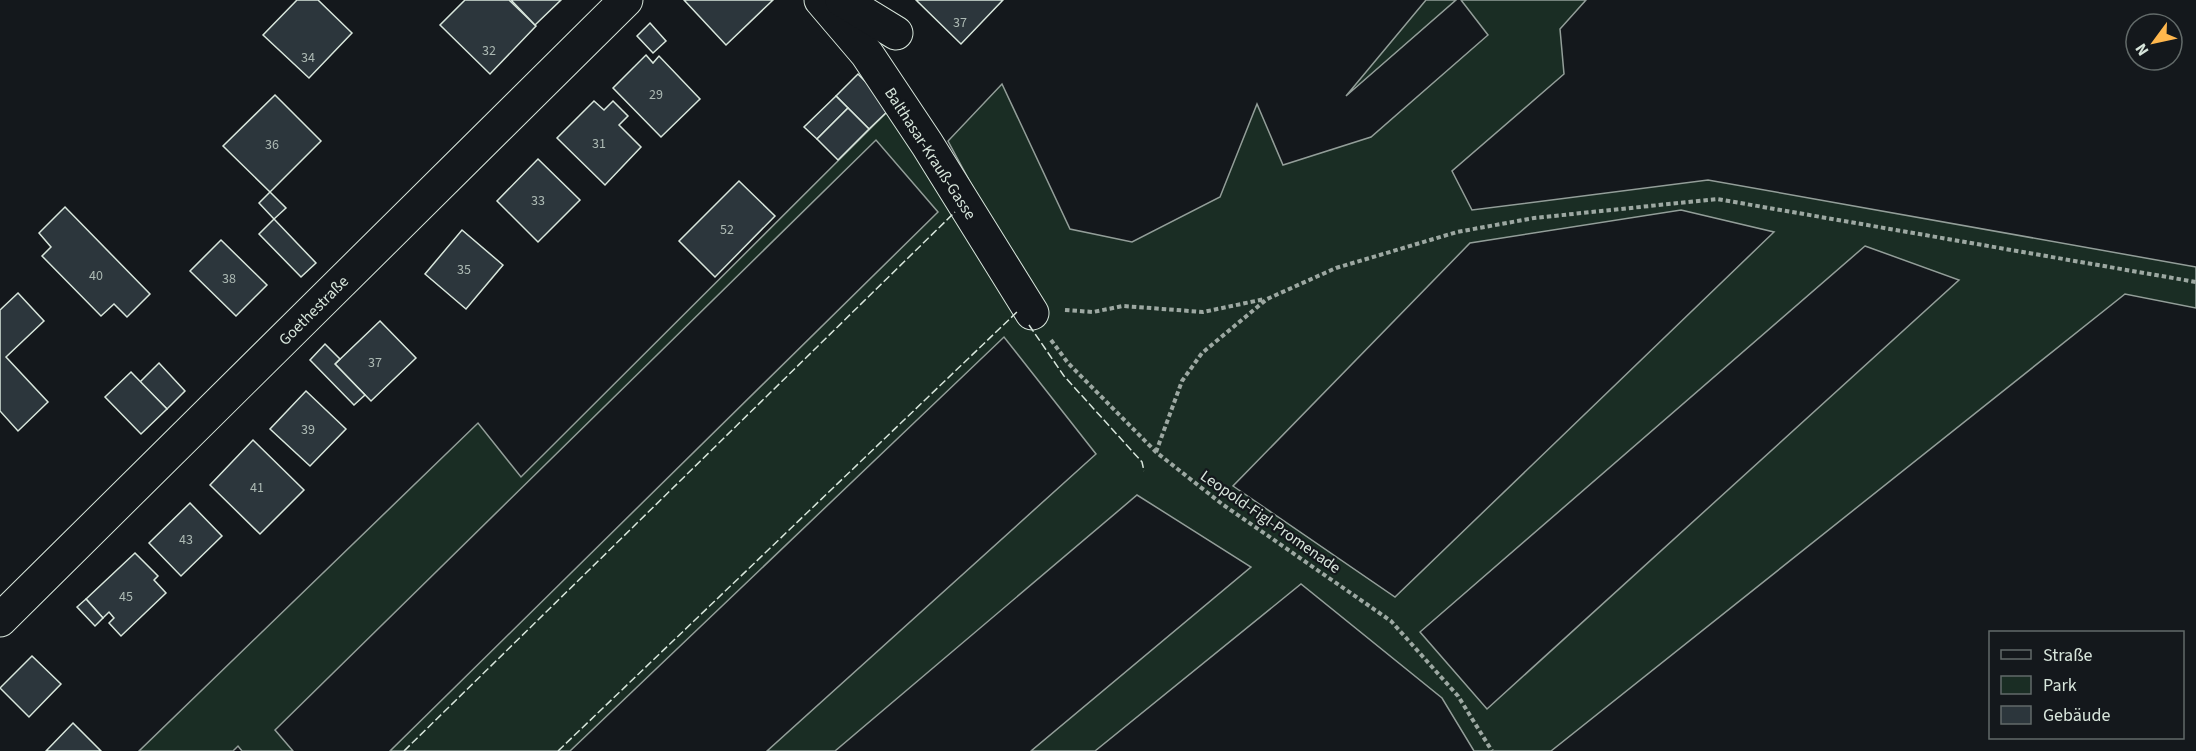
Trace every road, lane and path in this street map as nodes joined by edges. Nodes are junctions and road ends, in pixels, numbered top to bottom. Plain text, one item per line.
1 (626, 0) edge
2 (821, 0) edge
3 (842, 0) edge
4 (896, 33) dead end
5 (2196, 282) edge
6 (1267, 298) junction
7 (1032, 313) junction
8 (1156, 452) junction
9 (0, 620) edge
10 (1492, 751) edge

1 - 9 street, Goethestraße
2 - 7 street, Balthasar-Krauß-Gasse
3 - 4 street
5 - 6 path
6 - 7 path
6 - 8 path
7 - 8 path, Leopold-Figl-Promenade
8 - 10 path, Leopold-Figl-Promenade

